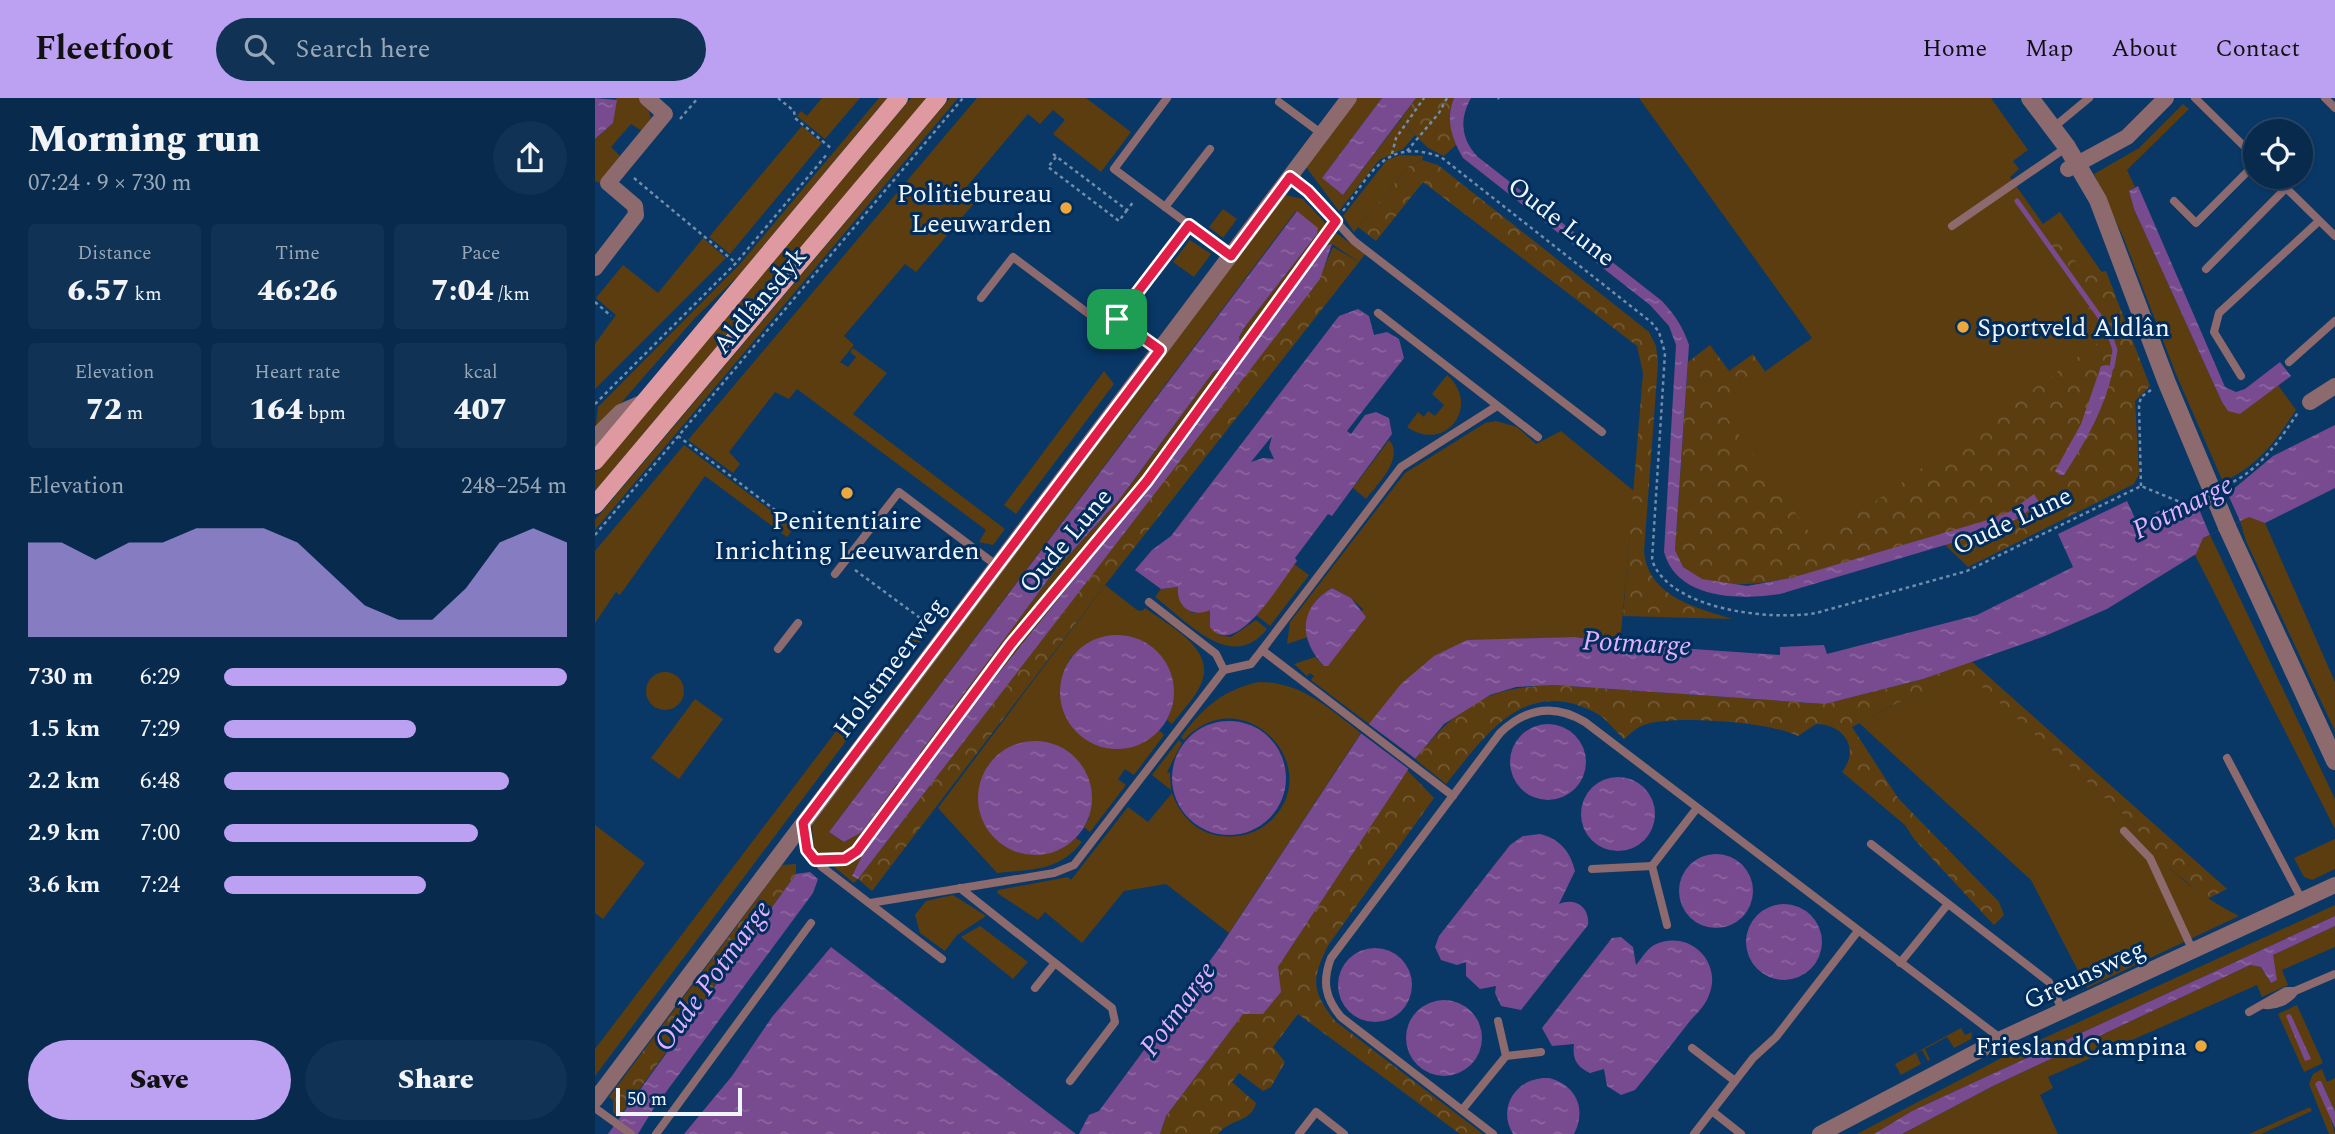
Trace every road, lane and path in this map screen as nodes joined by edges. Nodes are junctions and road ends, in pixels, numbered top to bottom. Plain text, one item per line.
1 (647, 98) edge
2 (698, 98) edge
3 (778, 98) edge
4 (899, 98) edge
5 (938, 98) edge
6 (963, 98) edge
7 (1167, 98) edge
8 (1349, 98) edge
9 (1424, 98) edge
10 (1447, 98) edge
11 (2028, 98) edge
12 (2089, 98) edge
13 (2166, 98) edge
14 (2195, 98) edge
15 (2325, 98) edge
16 (1279, 102) dead end
17 (2335, 108) edge
18 (665, 114) junction
19 (2053, 128) junction
20 (1322, 134) junction
21 (2243, 147) edge
22 (1210, 149) dead end
23 (2062, 150) junction
24 (1407, 151) junction
25 (1392, 154) junction
26 (621, 167) junction
27 (2073, 167) junction
28 (2243, 174) edge
29 (1290, 177) junction
30 (2285, 189) edge
31 (2287, 189) edge
32 (1142, 190) junction
33 (2174, 201) dead end
34 (1165, 207) junction
35 (1128, 210) junction
36 (1336, 221) junction
37 (2319, 221) junction
38 (1189, 225) junction
39 (1952, 226) dead end
40 (2335, 236) edge
41 (1231, 256) junction
42 (736, 263) junction
43 (595, 268) edge
44 (2206, 269) dead end
45 (981, 298) dead end
46 (595, 302) edge
47 (1378, 313) dead end
48 (611, 316) dead end
49 (1117, 319) junction
50 (2335, 321) edge
51 (1160, 350) junction
52 (2289, 362) dead end
53 (2241, 376) dead end
54 (2167, 383) junction
55 (2335, 386) edge
56 (2310, 402) joint
57 (644, 403) junction
58 (595, 404) edge
59 (1497, 405) junction
60 (1602, 432) dead end
61 (678, 436) junction
62 (1538, 437) dead end
63 (595, 439) edge
64 (595, 461) edge
65 (2141, 486) junction
66 (2211, 491) junction
67 (595, 505) edge
68 (814, 510) dead end
69 (595, 535) edge
70 (845, 561) junction
71 (996, 565) junction
72 (835, 573) dead end
73 (1149, 602) dead end
74 (798, 624) dead end
75 (934, 628) dead end
76 (778, 649) dead end
77 (1262, 650) junction
78 (1224, 670) junction
79 (2227, 758) dead end
80 (2335, 761) edge
81 (1453, 796) junction
82 (1697, 808) junction
83 (803, 823) junction
84 (2124, 831) dead end
85 (1871, 844) dead end
86 (815, 860) junction
87 (1652, 866) junction
88 (1592, 869) dead end
89 (2335, 885) edge
90 (960, 888) junction
91 (2302, 900) junction
92 (870, 903) junction
93 (1948, 904) junction
94 (811, 923) dead end
95 (1667, 925) dead end
96 (1858, 931) junction
97 (2193, 951) junction
98 (942, 958) dead end
99 (1055, 963) junction
100 (1901, 963) junction
101 (2335, 974) edge
102 (1035, 988) dead end
103 (2063, 1011) junction
104 (2249, 1012) dead end
105 (1498, 1021) dead end
106 (2001, 1039) junction
107 (1692, 1048) dead end
108 (1541, 1052) dead end
109 (1506, 1056) junction
110 (1070, 1081) dead end
111 (1735, 1082) junction
112 (595, 1100) edge
113 (595, 1108) edge
114 (1462, 1110) junction
115 (1712, 1111) junction
116 (631, 1134) edge
117 (656, 1134) edge
118 (1299, 1134) edge
119 (1344, 1134) edge
120 (1493, 1134) edge
121 (1695, 1134) edge
122 (1741, 1134) edge
123 (1820, 1134) edge

1 - 18 street
2 - 18 path
3 - 42 path, Aldlânsdyk
4 - 57 main road, Aldlânsdyk
5 - 67 main road, Aldlânsdyk
6 - 61 path, Aldlânsdyk
7 - 32 lane
8 - 20 street, Holstmeerweg
9 - 25 path
10 - 24 path
11 - 19 street
11 - 23 street
12 - 19 lane
13 - 27 street
14 - 21 lane
15 - 17 lane
16 - 20 lane
18 - 26 street
19 - 23 street
20 - 29 street, Holstmeerweg
22 - 34 lane
23 - 27 street
23 - 39 lane
24 - 25 path, Oude Lune
24 - 65 path, Oude Lune
25 - 36 path, Oude Lune
26 - 42 path
26 - 43 street
27 - 54 street
28 - 33 lane
29 - 36 lane
29 - 41 street, Holstmeerweg
30 - 44 lane
31 - 37 lane
32 - 34 lane
32 - 35 path
34 - 38 lane
35 - 35 path
36 - 60 lane
36 - 86 path, Oude Lune
37 - 40 lane
37 - 53 lane
38 - 41 lane
38 - 49 lane
41 - 51 street, Holstmeerweg
42 - 58 path, Aldlânsdyk
45 - 49 lane
46 - 48 path
47 - 59 lane
49 - 51 lane
50 - 52 lane
51 - 71 street, Holstmeerweg
54 - 65 path
54 - 66 street
55 - 56 street
56 - 66 path
57 - 63 street
57 - 64 main road, Aldlânsdyk
59 - 62 lane
59 - 77 lane
61 - 68 path
61 - 69 path, Aldlânsdyk
65 - 66 path
66 - 80 street, bridge
70 - 71 lane
70 - 72 lane
70 - 75 path
71 - 83 street, Holstmeerweg
73 - 78 lane
74 - 76 lane
77 - 78 lane
77 - 81 lane
78 - 90 lane
79 - 91 lane
81 - 82 lane
81 - 114 lane
82 - 87 lane
82 - 96 lane
83 - 86 lane
83 - 112 street, Holstmeerweg
84 - 97 lane
85 - 93 lane
86 - 92 lane
87 - 88 lane
87 - 95 lane
89 - 91 street, Greunsweg
90 - 92 lane
90 - 99 lane
91 - 97 street, Greunsweg
92 - 98 lane
93 - 100 lane
93 - 103 lane
94 - 117 lane
96 - 100 lane
96 - 111 lane
97 - 103 street, Greunsweg
99 - 102 lane
99 - 110 lane
100 - 106 lane
101 - 104 lane
103 - 106 street, Greunsweg
105 - 109 lane
106 - 123 street, Greunsweg
107 - 111 lane
108 - 109 lane
109 - 114 lane
111 - 115 lane
113 - 116 lane
114 - 120 lane
115 - 121 lane
115 - 122 lane
118 - 119 lane

